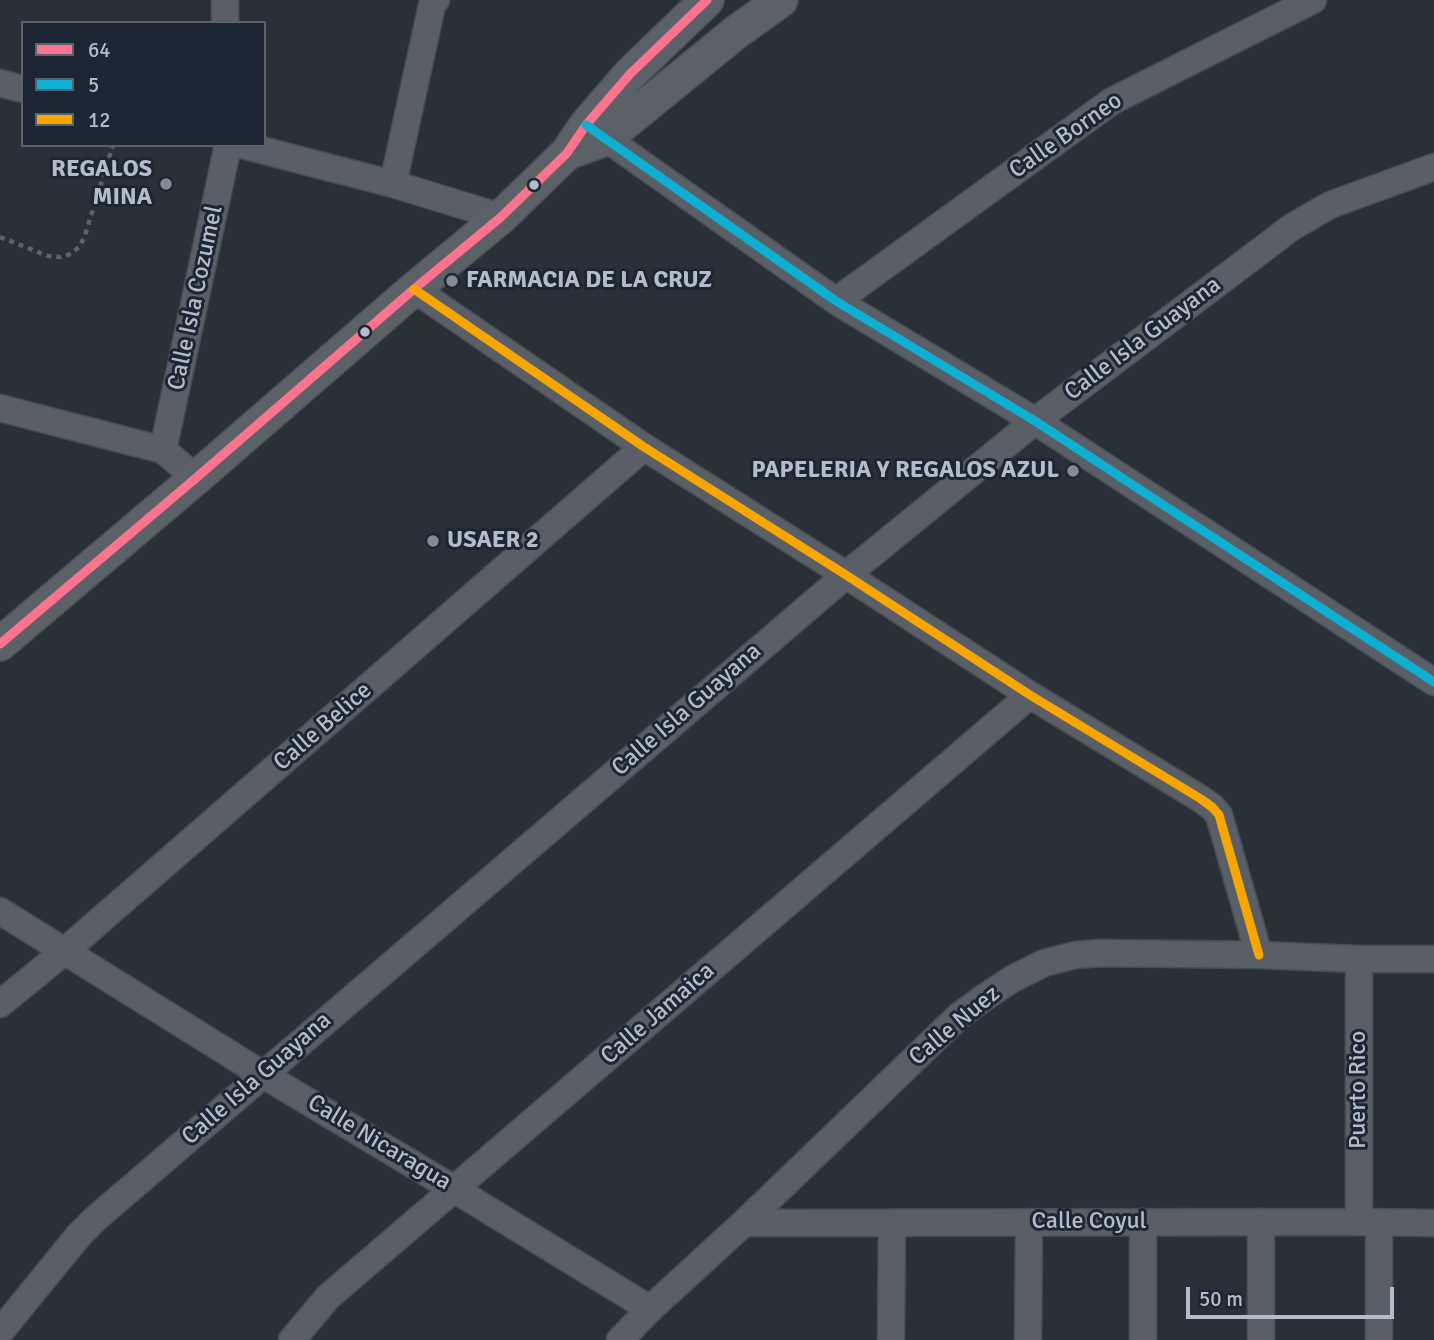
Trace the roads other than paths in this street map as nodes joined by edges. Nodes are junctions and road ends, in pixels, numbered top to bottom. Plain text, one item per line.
1 (225, 0) edge
2 (436, 0) edge
3 (781, 0) edge
4 (1313, 0) edge
5 (706, 1) edge
6 (225, 21) edge
7 (0, 83) edge
8 (21, 88) edge
9 (596, 132) junction
10 (228, 147) edge
11 (250, 147) edge
12 (1434, 167) edge
13 (393, 184) junction
14 (501, 217) junction
15 (414, 289) junction
16 (836, 301) junction
17 (0, 408) edge
18 (1035, 421) junction
19 (644, 447) junction
20 (163, 450) junction
21 (196, 478) junction
22 (846, 575) junction
23 (0, 644) edge
24 (1434, 682) edge
25 (1030, 695) junction
26 (0, 911) edge
27 (66, 950) junction
28 (1259, 955) junction
29 (1359, 959) junction
30 (1434, 959) edge
31 (0, 1004) edge
32 (262, 1074) junction
33 (454, 1189) junction
34 (1029, 1222) junction
35 (1143, 1222) junction
36 (1261, 1222) junction
37 (1369, 1222) junction
38 (744, 1223) junction
39 (892, 1223) junction
40 (1434, 1223) edge
41 (650, 1309) junction
42 (0, 1332) edge
43 (292, 1340) edge
44 (620, 1340) edge
45 (891, 1340) edge
46 (1028, 1340) edge
47 (1143, 1340) edge
48 (1261, 1340) edge
49 (1379, 1340) edge

1 - 6 street
2 - 13 street
3 - 9 main road
4 - 16 street, Calle Borneo
5 - 9 main road
7 - 8 street
9 - 14 main road
9 - 16 street
10 - 20 street, Calle Isla Cozumel
11 - 13 street
12 - 18 street, Calle Isla Guayana
13 - 14 street
14 - 15 main road
15 - 19 street
15 - 21 main road
16 - 18 street
17 - 20 street
18 - 22 street, Calle Isla Guayana
18 - 24 street
19 - 22 street
19 - 27 street, Calle Belice
20 - 21 street
21 - 23 main road
22 - 25 street
22 - 32 street, Calle Isla Guayana
25 - 28 street
25 - 33 street, Calle Jamaica
26 - 27 street, Calle Nicaragua
27 - 31 street, Calle Belice
27 - 32 street, Calle Nicaragua
28 - 29 street, Calle Nuez
28 - 38 street, Calle Nuez
29 - 30 street, Calle Nuez
29 - 37 street, Puerto Rico
32 - 33 street, Calle Nicaragua
32 - 42 street, Calle Isla Guayana
33 - 41 street, Calle Nicaragua
33 - 43 street, Calle Jamaica
34 - 35 street, Calle Coyul
34 - 39 street, Calle Coyul
34 - 46 street
35 - 36 street, Calle Coyul
35 - 47 street
36 - 37 street, Calle Coyul
36 - 48 street
37 - 40 street, Calle Coyul
37 - 49 street, Puerto Rico
38 - 39 street, Calle Coyul
38 - 41 street, Calle Nuez
39 - 45 street
41 - 44 street, Calle Nuez

